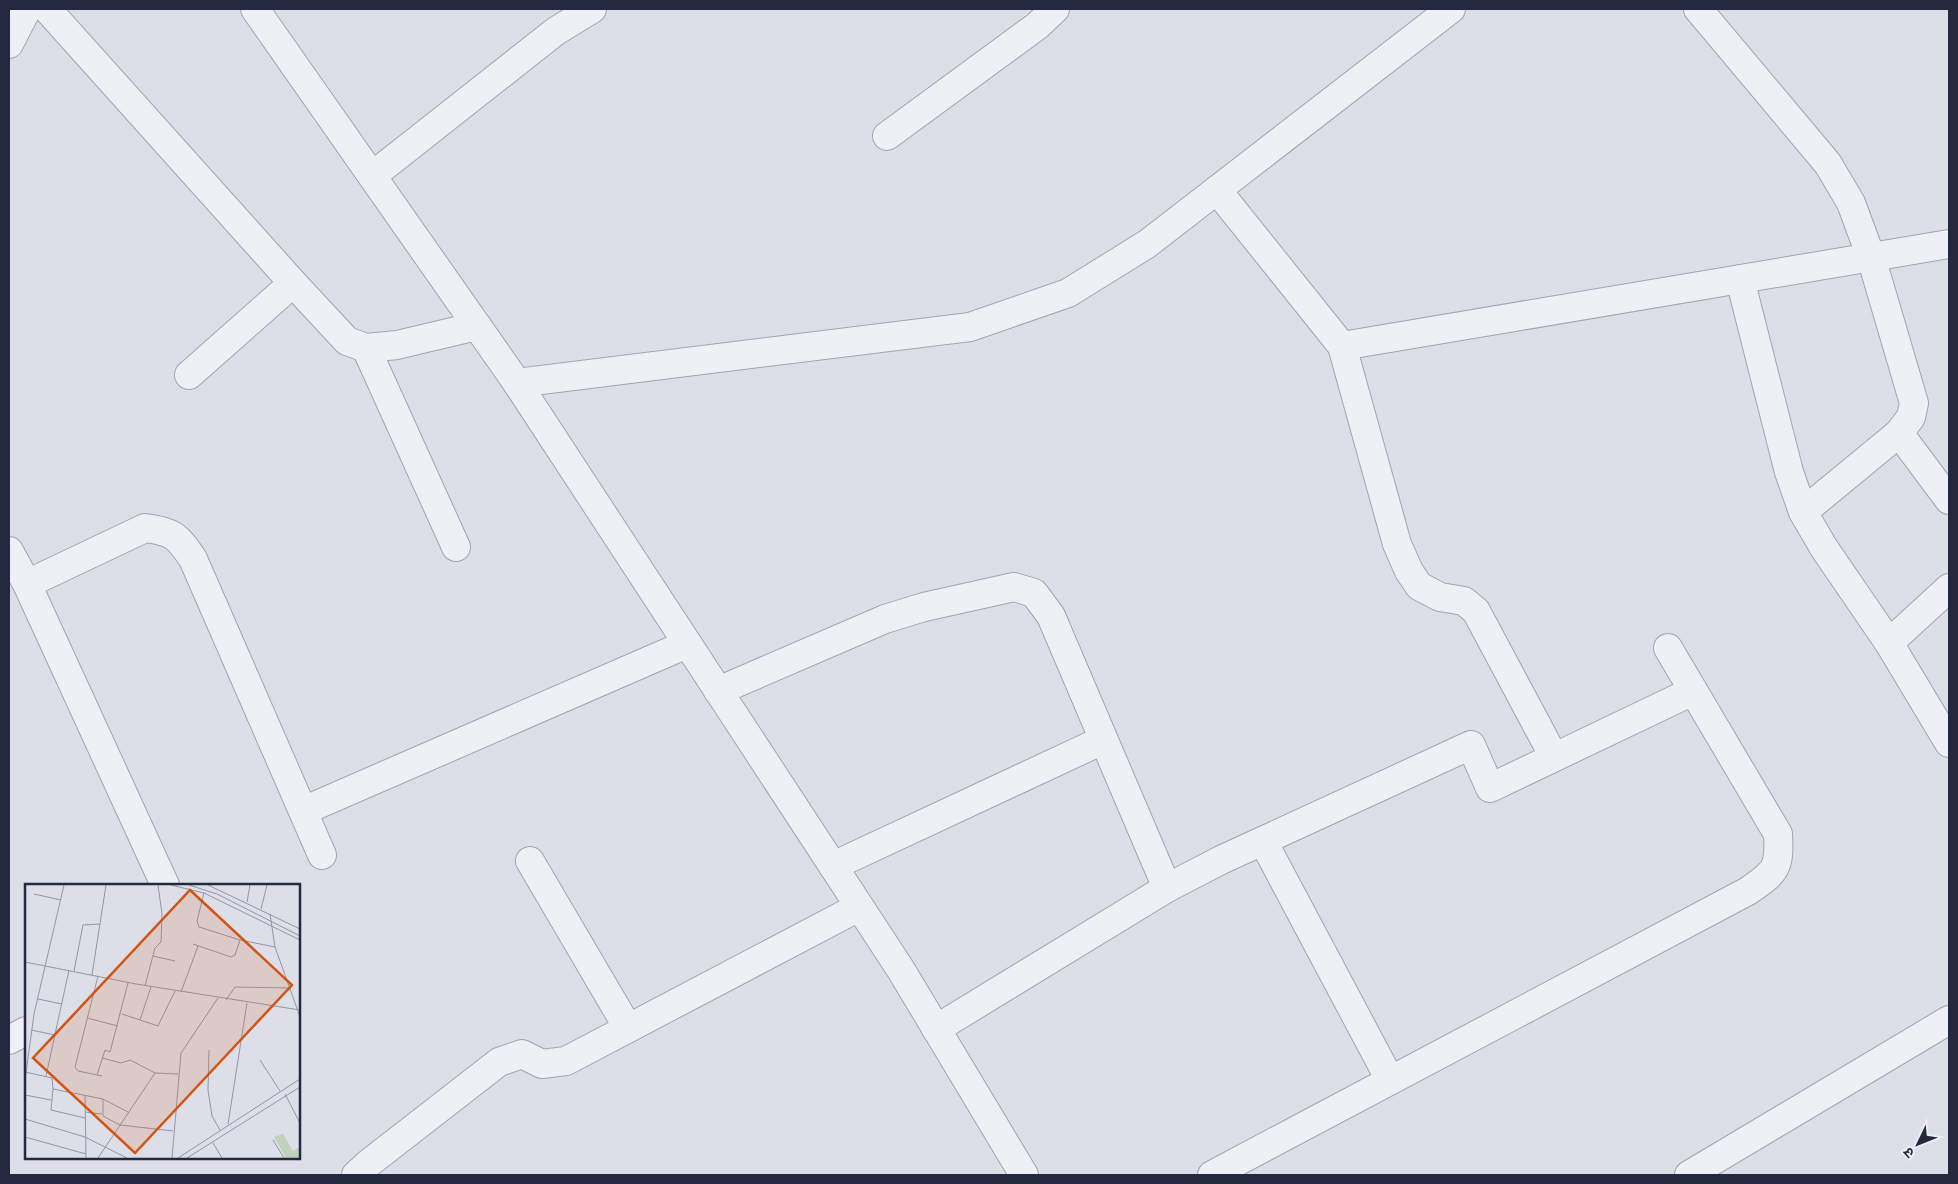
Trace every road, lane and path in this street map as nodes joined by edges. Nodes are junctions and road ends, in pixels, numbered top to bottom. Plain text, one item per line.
1 (27, 9) edge
2 (47, 9) edge
3 (255, 9) edge
4 (592, 9) edge
5 (1056, 9) edge
6 (1451, 9) edge
7 (1698, 9) edge
8 (9, 44) edge
9 (887, 136) dead end
10 (372, 176) junction
11 (1217, 190) junction
12 (1949, 244) edge
13 (1871, 257) junction
14 (1740, 279) junction
15 (293, 284) junction
16 (477, 326) junction
17 (1342, 346) junction
18 (366, 348) junction
19 (189, 375) dead end
20 (517, 383) junction
21 (1899, 433) junction
22 (1949, 500) edge
23 (1803, 512) junction
24 (456, 547) dead end
25 (9, 551) edge
26 (28, 584) junction
27 (1949, 588) edge
28 (1889, 643) junction
29 (687, 644) junction
30 (1668, 648) dead end
31 (1693, 690) junction
32 (718, 691) junction
33 (1103, 740) junction
34 (1949, 742) edge
35 (1554, 757) junction
36 (303, 811) junction
37 (1263, 841) junction
38 (322, 855) dead end
39 (530, 861) dead end
40 (833, 866) junction
41 (165, 884) edge
42 (1166, 888) junction
43 (859, 907) junction
44 (1949, 1020) edge
45 (628, 1028) junction
46 (936, 1029) junction
47 (25, 1032) edge
48 (9, 1040) edge
49 (1390, 1080) junction
50 (356, 1175) edge
51 (1024, 1175) edge
52 (1212, 1175) edge
53 (1690, 1175) edge

1 - 8 street
2 - 15 street
3 - 10 street
4 - 10 street
5 - 9 street
6 - 11 street
7 - 13 street
10 - 16 street
11 - 17 street
11 - 20 street
12 - 13 street
13 - 14 street
13 - 21 street
14 - 17 street
14 - 23 street
15 - 18 street
15 - 19 street
16 - 18 street
16 - 20 street
17 - 35 street
18 - 24 street
20 - 29 street
21 - 22 street
21 - 23 street
23 - 28 street
25 - 26 street
26 - 36 street
26 - 41 street
27 - 28 street
28 - 34 street
29 - 32 street
29 - 36 street
30 - 31 street
31 - 35 street
31 - 49 street
32 - 33 street
32 - 40 street
33 - 40 street
33 - 42 street
35 - 37 street
36 - 38 street
37 - 42 street
37 - 49 street
39 - 45 street
40 - 43 street
42 - 46 street
43 - 45 street
43 - 46 street
44 - 53 street
45 - 50 street
46 - 51 street
47 - 48 street
49 - 52 street

